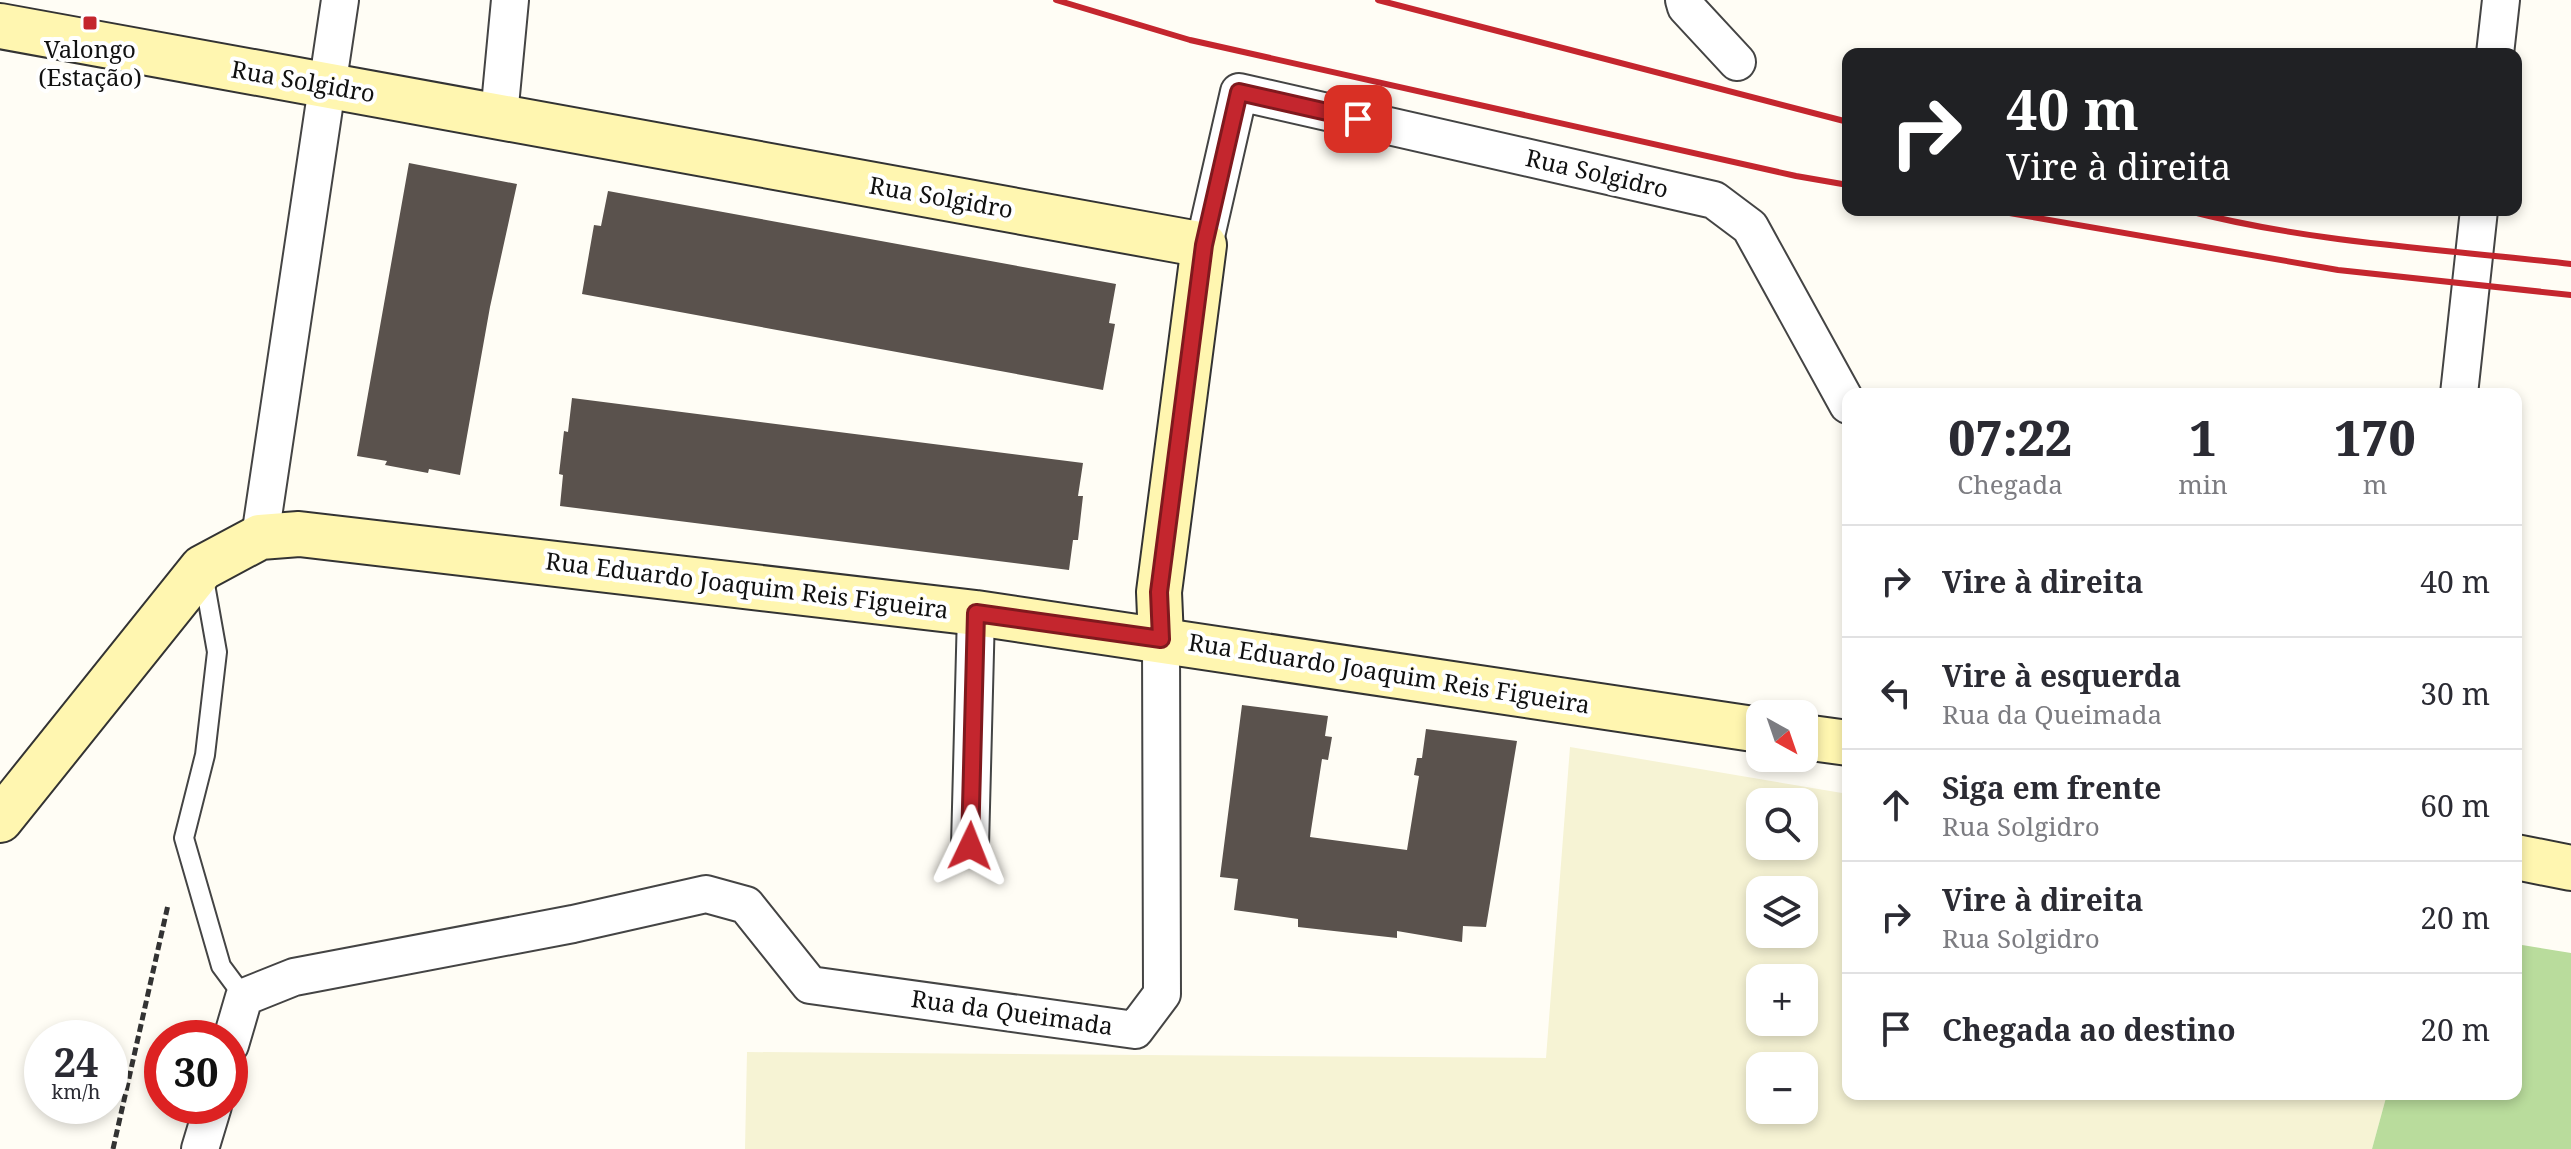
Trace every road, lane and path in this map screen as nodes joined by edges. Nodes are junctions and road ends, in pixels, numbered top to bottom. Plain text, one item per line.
1 (340, 0) edge
2 (510, 0) edge
3 (1684, 0) edge
4 (2501, 0) edge
5 (0, 26) edge
6 (2496, 48) edge
7 (1737, 62) dead end
8 (327, 86) junction
9 (499, 116) junction
10 (2478, 216) edge
11 (1204, 245) junction
12 (2460, 388) edge
13 (1842, 394) edge
14 (260, 537) junction
15 (202, 568) junction
16 (976, 613) junction
17 (1161, 639) junction
18 (1746, 728) edge
19 (1818, 739) edge
20 (1842, 742) edge
21 (0, 820) edge
22 (184, 838) junction
23 (970, 846) dead end
24 (2522, 858) edge
25 (2571, 868) edge
26 (244, 997) junction
27 (237, 1020) edge
28 (208, 1124) edge
29 (113, 1149) edge
30 (200, 1149) edge

1 - 8 street
2 - 9 street
3 - 7 street
4 - 6 street
5 - 8 main road, Rua Solgidro
8 - 9 main road, Rua Solgidro
8 - 14 street
9 - 11 main road, Rua Solgidro
10 - 12 street
11 - 13 street, Rua Solgidro
11 - 17 main road, Rua da Queimada
14 - 15 main road, Rua Eduardo Joaquim Reis Figueira
14 - 16 main road, Rua Eduardo Joaquim Reis Figueira
15 - 21 main road, Rua Eduardo Joaquim Reis Figueira
15 - 22 lane
16 - 17 main road, Rua Eduardo Joaquim Reis Figueira
16 - 23 street
17 - 18 main road, Rua Eduardo Joaquim Reis Figueira
17 - 26 street, Rua da Queimada
19 - 20 main road
22 - 26 lane
22 - 29 path
24 - 25 main road
26 - 27 street
28 - 30 street

